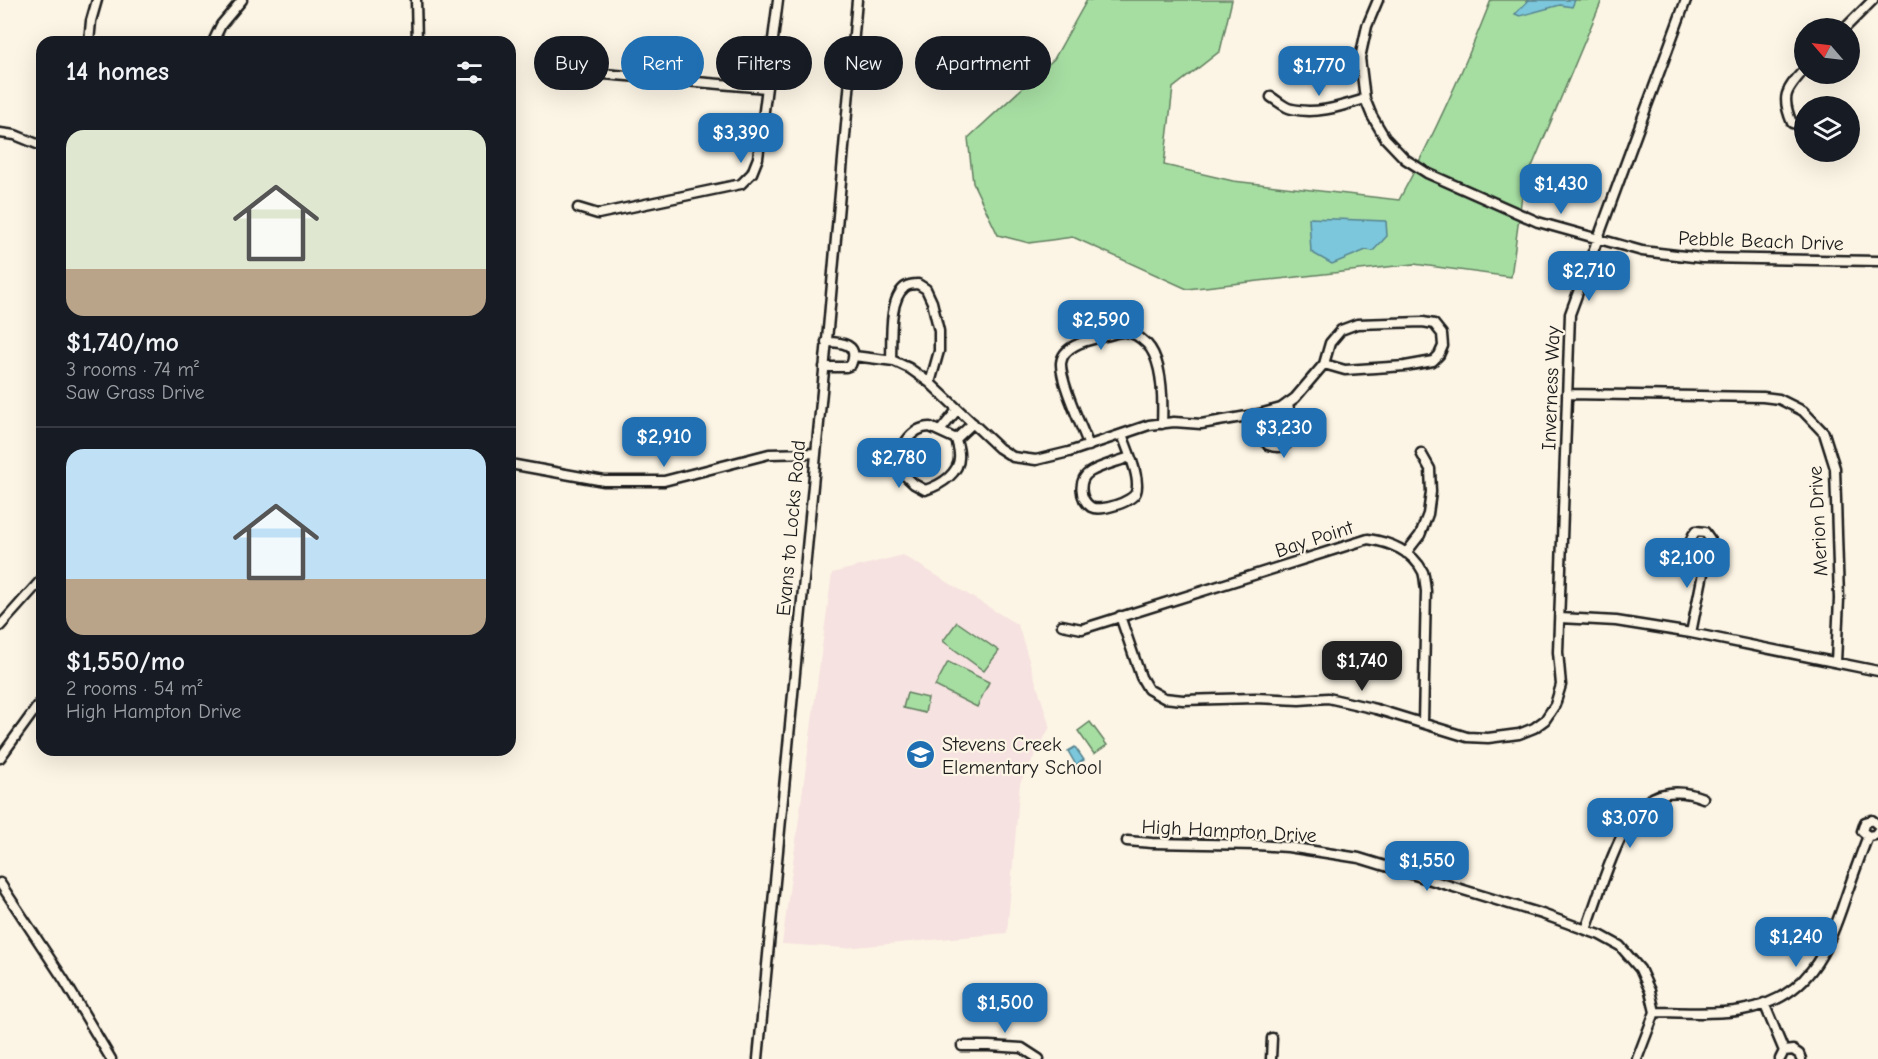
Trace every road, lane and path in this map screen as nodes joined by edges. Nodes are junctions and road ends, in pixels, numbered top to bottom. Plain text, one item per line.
1 (97, 0) edge
2 (242, 0) edge
3 (416, 0) edge
4 (778, 0) edge
5 (857, 0) edge
6 (1378, 0) edge
7 (1686, 0) edge
8 (1873, 0) edge
9 (1855, 18) edge
10 (90, 36) edge
11 (216, 36) edge
12 (417, 36) edge
13 (773, 36) edge
14 (609, 74) edge
15 (1794, 82) edge
16 (716, 84) edge
17 (766, 90) edge
18 (1271, 97) dead end
19 (1365, 99) junction
20 (1794, 123) edge
21 (0, 133) edge
22 (36, 144) edge
23 (578, 208) dead end
24 (1599, 240) junction
25 (1878, 261) edge
26 (826, 342) junction
27 (854, 356) junction
28 (891, 360) junction
29 (1324, 364) junction
30 (824, 367) junction
31 (930, 383) junction
32 (1567, 394) junction
33 (1288, 403) junction
34 (957, 410) junction
35 (1259, 414) junction
36 (973, 423) junction
37 (1162, 424) junction
38 (939, 431) junction
39 (1122, 434) junction
40 (956, 439) junction
41 (1089, 446) junction
42 (815, 453) junction
43 (1421, 453) dead end
44 (1130, 457) junction
45 (516, 465) edge
46 (1707, 549) dead end
47 (1406, 553) junction
48 (36, 586) edge
49 (1120, 616) junction
50 (1560, 618) junction
51 (1062, 625) dead end
52 (0, 626) edge
53 (1691, 633) junction
54 (1836, 662) junction
55 (1878, 671) edge
56 (36, 708) edge
57 (1424, 722) junction
58 (0, 758) edge
59 (1703, 798) dead end
60 (1878, 825) edge
61 (1878, 831) edge
62 (1868, 836) junction
63 (1127, 841) dead end
64 (0, 882) edge
65 (1586, 930) junction
66 (1764, 1004) junction
67 (1655, 1012) junction
68 (1272, 1038) dead end
69 (962, 1046) dead end
70 (1782, 1055) edge
71 (111, 1059) edge
72 (758, 1059) edge
73 (1039, 1059) edge
74 (1271, 1059) edge
75 (1637, 1059) edge
76 (1801, 1059) edge

1 - 10 street
2 - 11 street
3 - 12 street
4 - 13 street
5 - 26 street, Evans to Locks Road
6 - 19 street, Pebble Beach Drive
7 - 24 street, Inverness Way
8 - 9 street
14 - 16 street
15 - 20 street
17 - 23 street
18 - 19 street
19 - 24 street, Pebble Beach Drive
21 - 22 street
24 - 25 street, Pebble Beach Drive
24 - 32 street, Inverness Way
26 - 27 street
26 - 30 street, Evans to Locks Road
27 - 28 street
27 - 30 street
28 - 31 street
28 - 31 street
29 - 29 street
29 - 33 street
30 - 42 street, Evans to Locks Road
31 - 34 street
32 - 50 street, Inverness Way
32 - 54 street, Merion Drive
33 - 35 street
33 - 35 street
34 - 36 street
34 - 38 street
35 - 37 street
36 - 40 street
36 - 41 street
37 - 39 street
37 - 41 street
38 - 40 street
38 - 40 street
39 - 41 street
39 - 44 street
42 - 45 street
42 - 72 street, Evans to Locks Road
43 - 47 street
44 - 44 street
46 - 53 street
47 - 49 street, Bay Point
47 - 57 street, Bay Point
48 - 52 street
49 - 51 street, Bay Point
49 - 57 street, Inverness Way
50 - 53 street
50 - 57 street, Inverness Way
53 - 54 street
54 - 55 street
56 - 58 street
59 - 65 street
60 - 62 street
61 - 62 street
62 - 66 street
63 - 65 street, High Hampton Drive
64 - 71 street
65 - 67 street, High Hampton Drive
66 - 67 street
66 - 70 street
67 - 75 street
68 - 74 street
69 - 73 street
70 - 76 street

